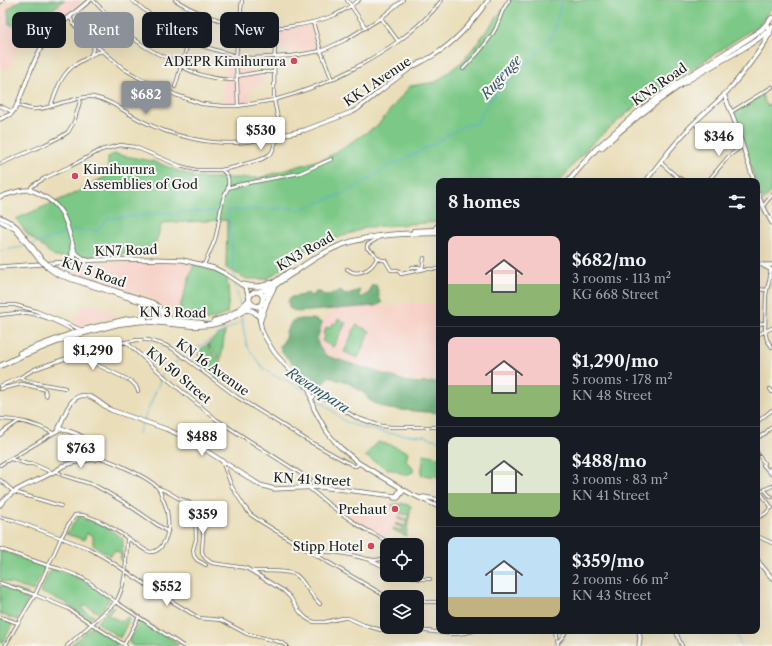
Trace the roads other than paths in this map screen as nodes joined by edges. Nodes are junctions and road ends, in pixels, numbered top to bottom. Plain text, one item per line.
1 (92, 0) edge
2 (132, 0) edge
3 (175, 0) edge
4 (242, 0) edge
5 (347, 0) edge
6 (358, 0) edge
7 (403, 0) edge
8 (442, 0) edge
9 (488, 0) edge
10 (509, 0) edge
11 (351, 6) junction
12 (147, 12) edge
13 (197, 12) edge
14 (241, 12) edge
15 (70, 17) junction
16 (381, 18) junction
17 (772, 18) edge
18 (313, 22) junction
19 (768, 22) junction
20 (74, 24) edge
21 (279, 27) edge
22 (366, 28) junction
23 (770, 29) edge
24 (765, 37) junction
25 (398, 41) junction
26 (94, 48) edge
27 (98, 48) edge
28 (186, 48) edge
29 (209, 48) edge
30 (237, 48) edge
31 (275, 48) edge
32 (321, 51) junction
33 (102, 52) junction
34 (91, 55) junction
35 (236, 56) junction
36 (275, 56) junction
37 (181, 65) junction
38 (463, 69) dead end
39 (274, 72) junction
40 (237, 76) junction
41 (236, 80) junction
42 (332, 80) junction
43 (175, 87) dead end
44 (772, 87) edge
45 (724, 94) junction
46 (81, 98) junction
47 (274, 100) junction
48 (17, 105) junction
49 (0, 106) edge
50 (51, 106) junction
51 (238, 106) junction
52 (13, 112) junction
53 (731, 112) junction
54 (0, 119) edge
55 (695, 123) junction
56 (617, 132) junction
57 (278, 136) junction
58 (743, 146) junction
59 (717, 148) dead end
60 (332, 159) dead end
61 (660, 162) junction
62 (0, 164) edge
63 (221, 170) junction
64 (571, 178) edge
65 (575, 178) edge
66 (648, 178) edge
67 (679, 178) edge
68 (710, 178) edge
69 (753, 178) edge
70 (228, 188) junction
71 (30, 190) junction
72 (772, 195) edge
73 (1, 196) edge
74 (760, 199) edge
75 (763, 206) junction
76 (0, 217) edge
77 (0, 221) edge
78 (772, 223) edge
79 (436, 232) edge
80 (380, 236) junction
81 (29, 245) junction
82 (74, 253) junction
83 (376, 256) junction
84 (424, 258) dead end
85 (88, 261) junction
86 (59, 262) junction
87 (72, 262) junction
88 (760, 264) edge
89 (772, 264) edge
90 (204, 265) junction
91 (763, 265) junction
92 (0, 267) edge
93 (412, 267) dead end
94 (346, 269) dead end
95 (423, 269) junction
96 (436, 269) edge
97 (771, 270) edge
98 (771, 276) edge
99 (277, 282) junction
100 (241, 284) junction
101 (246, 288) junction
102 (760, 289) edge
103 (767, 290) junction
104 (257, 292) junction
105 (263, 298) junction
106 (252, 302) junction
107 (0, 304) edge
108 (261, 304) junction
109 (245, 310) junction
110 (0, 315) edge
111 (260, 317) junction
112 (159, 319) junction
113 (765, 323) junction
114 (760, 324) edge
115 (772, 328) edge
116 (82, 330) junction
117 (765, 331) junction
118 (76, 332) junction
119 (760, 334) edge
120 (126, 342) junction
121 (772, 346) edge
122 (67, 358) junction
123 (0, 363) edge
124 (0, 366) edge
125 (19, 378) junction
126 (0, 388) edge
127 (66, 388) dead end
128 (309, 389) junction
129 (770, 389) dead end
130 (138, 391) dead end
131 (772, 392) edge
132 (317, 394) junction
133 (46, 396) dead end
134 (312, 399) junction
135 (772, 410) edge
136 (0, 419) edge
137 (760, 420) edge
138 (19, 421) junction
139 (436, 427) edge
140 (772, 427) edge
141 (59, 428) junction
142 (54, 433) junction
143 (0, 435) edge
144 (760, 436) edge
145 (93, 450) junction
146 (760, 457) dead end
147 (89, 458) junction
148 (95, 458) junction
149 (10, 459) junction
150 (102, 459) junction
151 (222, 461) junction
152 (111, 462) junction
153 (359, 463) junction
154 (0, 465) edge
155 (62, 466) junction
156 (772, 467) edge
157 (768, 470) junction
158 (56, 471) junction
159 (51, 472) junction
160 (772, 474) edge
161 (0, 480) edge
162 (772, 486) edge
163 (321, 487) junction
164 (158, 488) junction
165 (308, 488) junction
166 (402, 489) junction
167 (765, 490) junction
168 (14, 492) junction
169 (760, 492) edge
170 (760, 493) edge
171 (772, 497) edge
172 (419, 498) junction
173 (436, 499) edge
174 (0, 505) edge
175 (61, 506) dead end
176 (436, 506) edge
177 (195, 507) junction
178 (772, 508) edge
179 (760, 516) edge
180 (0, 517) edge
181 (168, 532) junction
182 (760, 537) edge
183 (61, 538) junction
184 (127, 538) junction
185 (381, 538) edge
186 (772, 542) edge
187 (0, 549) edge
188 (317, 556) junction
189 (380, 558) edge
190 (369, 560) junction
191 (760, 564) edge
192 (206, 565) dead end
193 (380, 565) edge
194 (49, 566) junction
195 (125, 571) junction
196 (251, 571) junction
197 (772, 578) edge
198 (424, 579) edge
199 (430, 579) dead end
200 (0, 584) edge
201 (380, 593) edge
202 (35, 594) junction
203 (116, 602) junction
204 (424, 602) edge
205 (436, 602) edge
206 (320, 604) dead end
207 (0, 617) edge
208 (139, 617) junction
209 (18, 623) junction
210 (92, 624) junction
211 (436, 632) edge
212 (555, 634) edge
213 (564, 634) edge
214 (639, 634) edge
215 (677, 634) edge
216 (125, 645) edge
217 (557, 645) edge
218 (5, 646) edge
219 (67, 646) edge
220 (183, 646) edge
221 (287, 646) edge
222 (639, 646) edge
223 (682, 646) edge

1 - 15 main road
1 - 37 street
2 - 12 street
3 - 13 street
4 - 14 street
5 - 11 street
6 - 11 street
7 - 16 street
8 - 25 street
9 - 57 main road, KK 1 Avenue
10 - 38 street
11 - 18 street
11 - 22 street
15 - 20 street
15 - 48 main road
16 - 22 street
16 - 25 street
17 - 19 highway, KN3 Road
18 - 21 street
18 - 32 street
19 - 23 main road
19 - 56 highway, KN3 Road
22 - 32 street
23 - 24 highway
24 - 45 main road
24 - 56 highway
25 - 42 street
26 - 34 street
27 - 33 street
28 - 37 street
29 - 35 street
30 - 35 street
31 - 36 street
32 - 36 street
32 - 42 street
33 - 34 street
33 - 51 street
34 - 50 street
35 - 36 street
35 - 40 street
36 - 39 street
37 - 41 street
37 - 43 street
39 - 40 street
39 - 47 street
40 - 41 street
41 - 51 street
42 - 47 street
44 - 53 street
45 - 53 main road
45 - 55 main road
46 - 50 street
46 - 57 street
46 - 62 street
47 - 51 street
47 - 57 street
48 - 50 street
48 - 52 main road
49 - 52 street
52 - 54 main road
53 - 58 main road
55 - 59 street
55 - 61 main road
56 - 64 highway, KN3 Road
56 - 65 highway
57 - 63 street
58 - 68 street
58 - 69 main road
60 - 70 street
61 - 66 main road
61 - 67 street
63 - 70 street
63 - 71 street
70 - 90 street
71 - 73 main road
71 - 82 main road
72 - 75 street
74 - 75 main road
75 - 78 main road
76 - 81 main road, KN 5 Road
77 - 81 main road, KN 5 Road
79 - 80 highway
79 - 99 highway, KN3 Road
80 - 83 street
80 - 99 highway
81 - 112 main road, KN 5 Road, bridge
82 - 85 main road
82 - 86 main road
82 - 87 main road
83 - 94 street
83 - 95 street
84 - 95 street
85 - 87 main road, KN7 Road
85 - 90 main road, KN7 Road
86 - 87 main road, KN7 Road
86 - 92 main road, KN7 Road
88 - 91 main road
89 - 91 main road
89 - 97 main road
90 - 100 main road, KN7 Road
91 - 97 main road
93 - 95 street
95 - 96 street
97 - 98 street
98 - 103 street
99 - 100 highway
99 - 104 highway, KN3 Road
99 - 105 highway
99 - 111 highway
100 - 101 main road, KN7 Road
101 - 104 main road, KN7 Road
101 - 106 main road
102 - 103 street
103 - 113 street
104 - 105 highway
104 - 106 highway
105 - 108 highway
106 - 108 highway
106 - 109 highway, KN 3 Road
106 - 111 main road
106 - 112 highway, KN 3 Road
107 - 116 street
108 - 111 main road
109 - 111 highway
109 - 112 highway, KN 3 Road
110 - 118 street
111 - 128 main road
112 - 116 highway, KN 3 Road
112 - 124 highway, KN 3 Road
113 - 114 street
113 - 117 street
115 - 117 street
116 - 118 highway, KN 3 Road
117 - 119 street
117 - 121 street
118 - 123 highway, KN 3 Road
120 - 122 street, KN 16 Avenue
120 - 153 street, KN 16 Avenue
120 - 163 street, KN 50 Street
122 - 125 street, KN 16 Avenue
122 - 130 street
125 - 126 street, KN 16 Avenue
125 - 127 street
126 - 133 street
128 - 132 street
128 - 134 main road
129 - 131 street
132 - 134 main road
132 - 139 street
134 - 153 main road
135 - 137 street
136 - 138 street
138 - 142 street
138 - 143 street
140 - 144 street
141 - 142 street
141 - 145 main road
141 - 151 main road, KN 41 Street
142 - 149 street
145 - 147 main road
145 - 148 main road
145 - 150 main road
146 - 157 street
147 - 148 main road
147 - 155 main road
148 - 150 street
148 - 152 street
148 - 155 main road
149 - 154 street
149 - 159 street
150 - 152 street
151 - 165 main road, KN 41 Street
151 - 188 street
152 - 164 street
153 - 166 main road
155 - 158 main road
156 - 157 street
157 - 160 street
158 - 159 main road
158 - 181 street
159 - 168 main road
161 - 168 street
162 - 167 street
163 - 165 main road, KN 41 Street
163 - 166 main road, KN 41 Street
164 - 177 street
164 - 181 street
165 - 185 street
166 - 172 main road
167 - 169 street
167 - 171 street
168 - 174 main road
168 - 175 street
170 - 178 street
172 - 173 main road
172 - 176 main road
177 - 192 street
177 - 196 street
178 - 179 street
180 - 183 street
181 - 184 street
182 - 186 street
183 - 184 street
183 - 194 street
183 - 195 street
184 - 195 street
187 - 194 street
188 - 190 street
188 - 201 street
189 - 190 street
190 - 193 street
191 - 197 main road
194 - 202 street
194 - 203 street
195 - 203 street
195 - 221 street
196 - 206 street
196 - 211 street
198 - 199 street
200 - 202 street
202 - 209 street
202 - 210 street
203 - 208 street
203 - 210 street
204 - 205 street
207 - 209 street
208 - 216 street
208 - 220 street
209 - 218 street
210 - 216 street
210 - 219 street
212 - 217 street
213 - 217 street
214 - 222 main road
215 - 223 street

